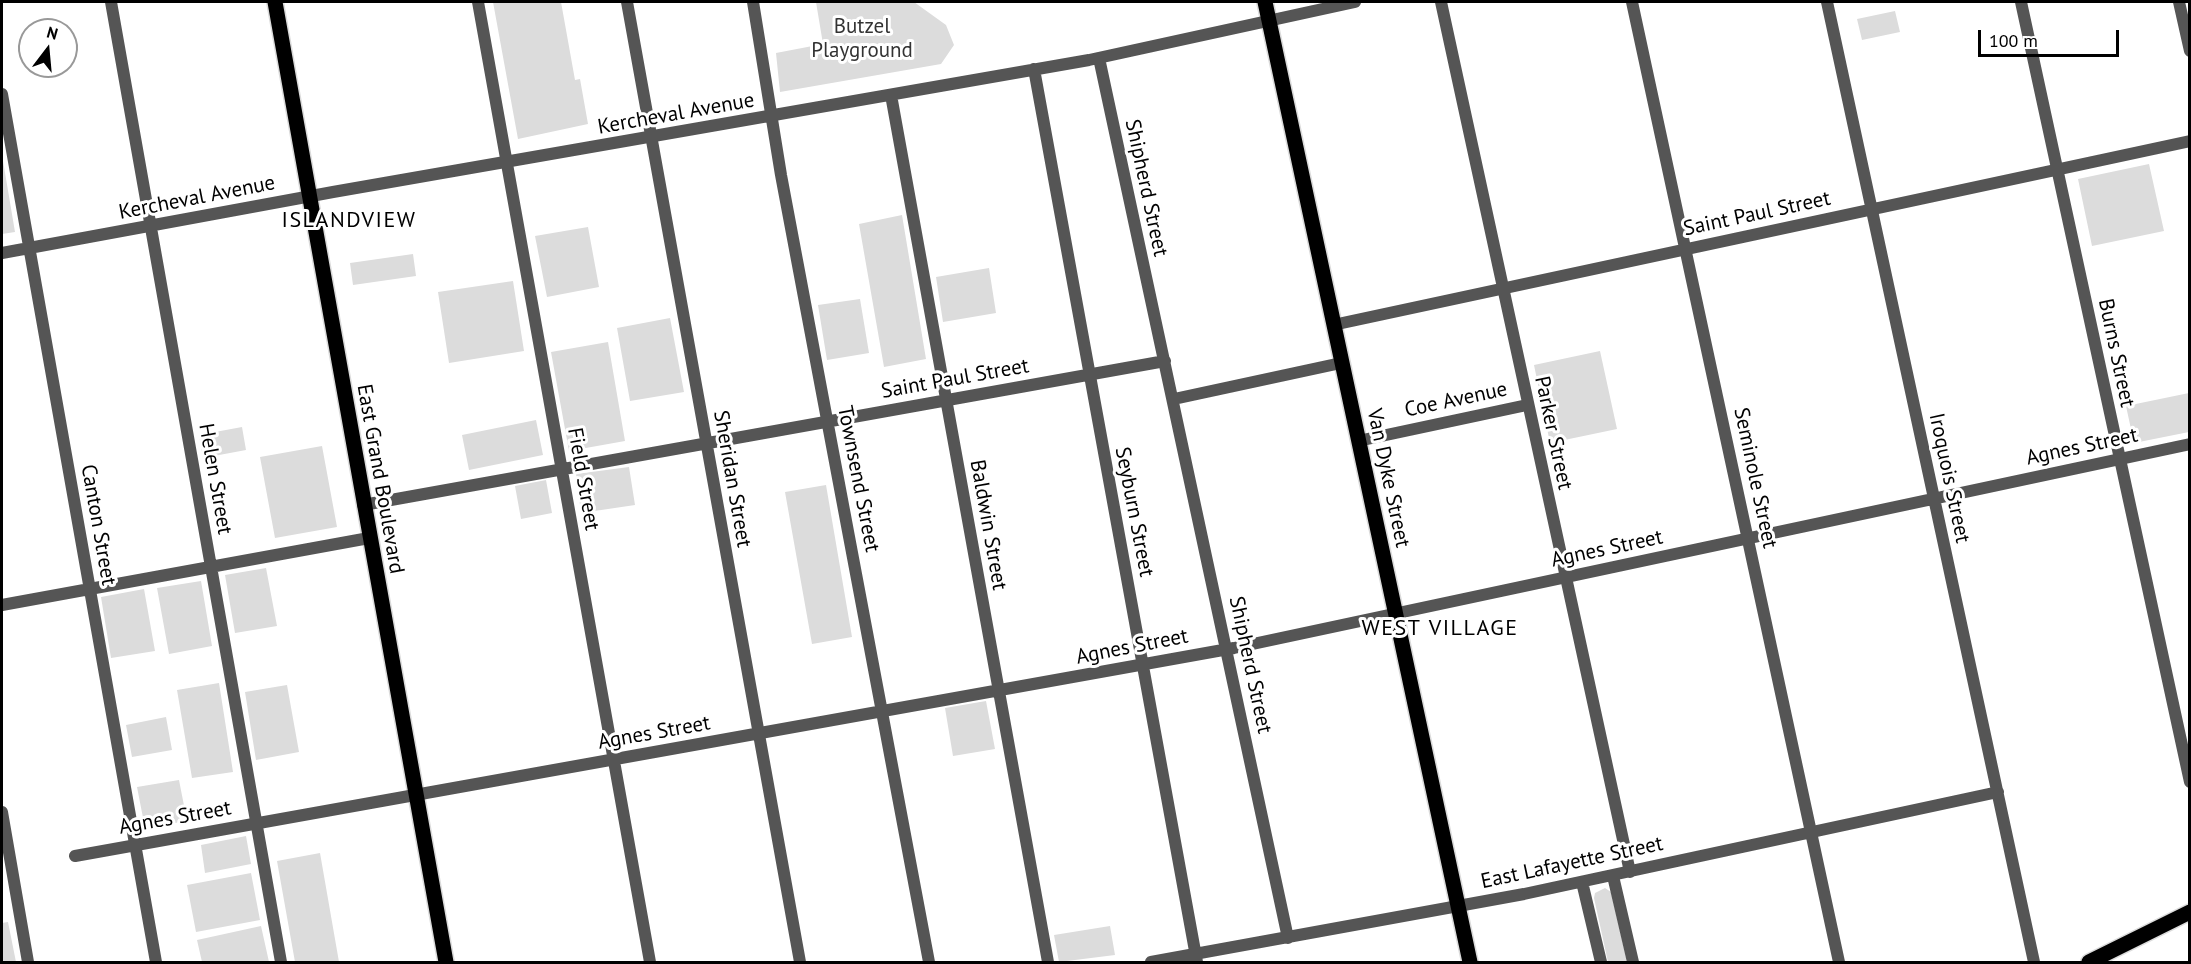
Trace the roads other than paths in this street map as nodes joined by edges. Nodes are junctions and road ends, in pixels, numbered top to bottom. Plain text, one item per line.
1 (111, 2) edge
2 (275, 2) edge
3 (478, 2) edge
4 (627, 2) edge
5 (753, 2) edge
6 (1265, 2) edge
7 (1355, 2) edge
8 (1441, 2) edge
9 (1632, 2) edge
10 (1827, 2) edge
11 (2021, 2) edge
12 (2179, 2) edge
13 (1269, 19) junction
14 (2190, 51) edge
15 (1099, 58) junction
16 (1034, 69) junction
17 (2, 94) edge
18 (891, 95) junction
19 (772, 116) junction
20 (653, 137) junction
21 (2190, 141) edge
22 (507, 163) junction
23 (2057, 170) junction
24 (310, 196) junction
25 (1873, 210) junction
26 (151, 227) junction
27 (30, 249) junction
28 (1686, 250) junction
29 (2, 253) edge
30 (1502, 289) junction
31 (1333, 325) junction
32 (1165, 361) junction
33 (1341, 363) junction
34 (1088, 375) junction
35 (1174, 399) junction
36 (945, 400) junction
37 (1527, 405) junction
38 (828, 421) junction
39 (1358, 441) junction
40 (706, 443) junction
41 (2190, 444) edge
42 (2119, 459) junction
43 (561, 469) junction
44 (1933, 499) junction
45 (363, 505) junction
46 (369, 538) junction
47 (1748, 539) junction
48 (211, 567) junction
49 (1565, 578) junction
50 (89, 589) junction
51 (2, 605) edge
52 (1395, 614) junction
53 (1227, 649) junction
54 (1143, 665) junction
55 (998, 692) junction
56 (882, 712) junction
57 (758, 734) junction
58 (614, 760) junction
59 (2190, 782) edge
60 (1998, 792) junction
61 (416, 794) junction
62 (2, 812) edge
63 (256, 823) junction
64 (1810, 832) junction
65 (135, 845) junction
66 (75, 856) dead end
67 (1630, 872) junction
68 (1613, 876) junction
69 (1582, 882) junction
70 (1458, 907) junction
71 (2190, 912) edge
72 (1288, 938) junction
73 (1196, 959) edge
74 (28, 963) edge
75 (156, 963) edge
76 (281, 963) edge
77 (446, 963) edge
78 (650, 963) edge
79 (800, 963) edge
80 (929, 963) edge
81 (1048, 963) edge
82 (1151, 963) edge
83 (1470, 963) edge
84 (1601, 963) edge
85 (1633, 963) edge
86 (1839, 963) edge
87 (2034, 963) edge
88 (2089, 963) edge

1 - 26 street, Helen Street
2 - 24 main road, East Grand Boulevard
3 - 22 street, Field Street
4 - 20 street, Sheridan Street
5 - 19 street, Townsend Street
6 - 13 main road, Van Dyke Street
7 - 13 street, Kercheval Avenue
8 - 30 street, Parker Street
9 - 28 street, Seminole Street
10 - 25 street, Iroquois Street
11 - 23 street, Burns Street
12 - 14 street
13 - 15 street, Kercheval Avenue
13 - 31 main road, Van Dyke Street
15 - 16 street, Kercheval Avenue
15 - 32 street, Shipherd Street
16 - 18 street, Kercheval Avenue
16 - 34 street, Seyburn Street
17 - 27 street, Canton Street
18 - 19 street, Kercheval Avenue
18 - 36 street, Baldwin Street
19 - 20 street, Kercheval Avenue
19 - 38 street, Townsend Street
20 - 22 street, Kercheval Avenue
20 - 40 street, Sheridan Street
21 - 23 street, Saint Paul Street
22 - 24 street, Kercheval Avenue
22 - 43 street, Field Street
23 - 25 street, Saint Paul Street
23 - 42 street, Burns Street
24 - 26 street, Kercheval Avenue
24 - 45 main road, East Grand Boulevard
25 - 28 street, Saint Paul Street
25 - 44 street, Iroquois Street
26 - 27 street, Kercheval Avenue
26 - 48 street, Helen Street
27 - 29 street, Kercheval Avenue
27 - 50 street, Canton Street
28 - 30 street, Saint Paul Street
28 - 47 street, Seminole Street
30 - 31 street, Saint Paul Street
30 - 37 street, Parker Street
31 - 33 main road, Van Dyke Street
32 - 34 street, Saint Paul Street
32 - 35 street, Shipherd Street
33 - 35 street
33 - 39 main road, Van Dyke Street
34 - 36 street, Saint Paul Street
34 - 54 street, Seyburn Street
35 - 53 street, Shipherd Street
36 - 38 street, Saint Paul Street
36 - 55 street, Baldwin Street
37 - 39 street, Coe Avenue
37 - 49 street, Parker Street
38 - 40 street, Saint Paul Street
38 - 56 street, Townsend Street
39 - 52 main road, Van Dyke Street
40 - 43 street, Saint Paul Street
40 - 57 street, Sheridan Street
41 - 42 street, Agnes Street
42 - 44 street, Agnes Street
42 - 59 street, Burns Street
43 - 45 street, Saint Paul Street
43 - 58 street, Field Street
44 - 47 street, Agnes Street
44 - 60 street, Iroquois Street
45 - 46 main road, East Grand Boulevard
46 - 48 street
46 - 61 main road, East Grand Boulevard
47 - 49 street, Agnes Street
47 - 64 street, Seminole Street
48 - 50 street
48 - 63 street, Helen Street
49 - 52 street, Agnes Street
49 - 67 street, Parker Street
50 - 51 street
50 - 65 street, Canton Street
52 - 53 street, Agnes Street
52 - 70 main road, Van Dyke Street
53 - 54 street, Agnes Street
53 - 72 street, Shipherd Street
54 - 55 street, Agnes Street
54 - 73 street, Seyburn Street
55 - 56 street, Agnes Street
55 - 81 street, Baldwin Street
56 - 57 street, Agnes Street
56 - 80 street, Townsend Street
57 - 58 street, Agnes Street
57 - 79 street, Sheridan Street
58 - 61 street, Agnes Street
58 - 78 street, Field Street
60 - 64 street, East Lafayette Street
60 - 87 street, Iroquois Street
61 - 63 street, Agnes Street
61 - 77 main road, East Grand Boulevard
62 - 74 street
63 - 65 street, Agnes Street
63 - 76 street, Helen Street
64 - 67 street, East Lafayette Street
64 - 86 street, Seminole Street
65 - 66 street, Agnes Street
65 - 75 street, Canton Street
67 - 68 street, East Lafayette Street
68 - 69 street, East Lafayette Street
68 - 85 street
69 - 70 street, East Lafayette Street
69 - 84 street
70 - 72 street, East Lafayette Street
70 - 83 main road, Van Dyke Street
71 - 88 main road
72 - 73 street, East Lafayette Street
73 - 82 street, East Lafayette Street

